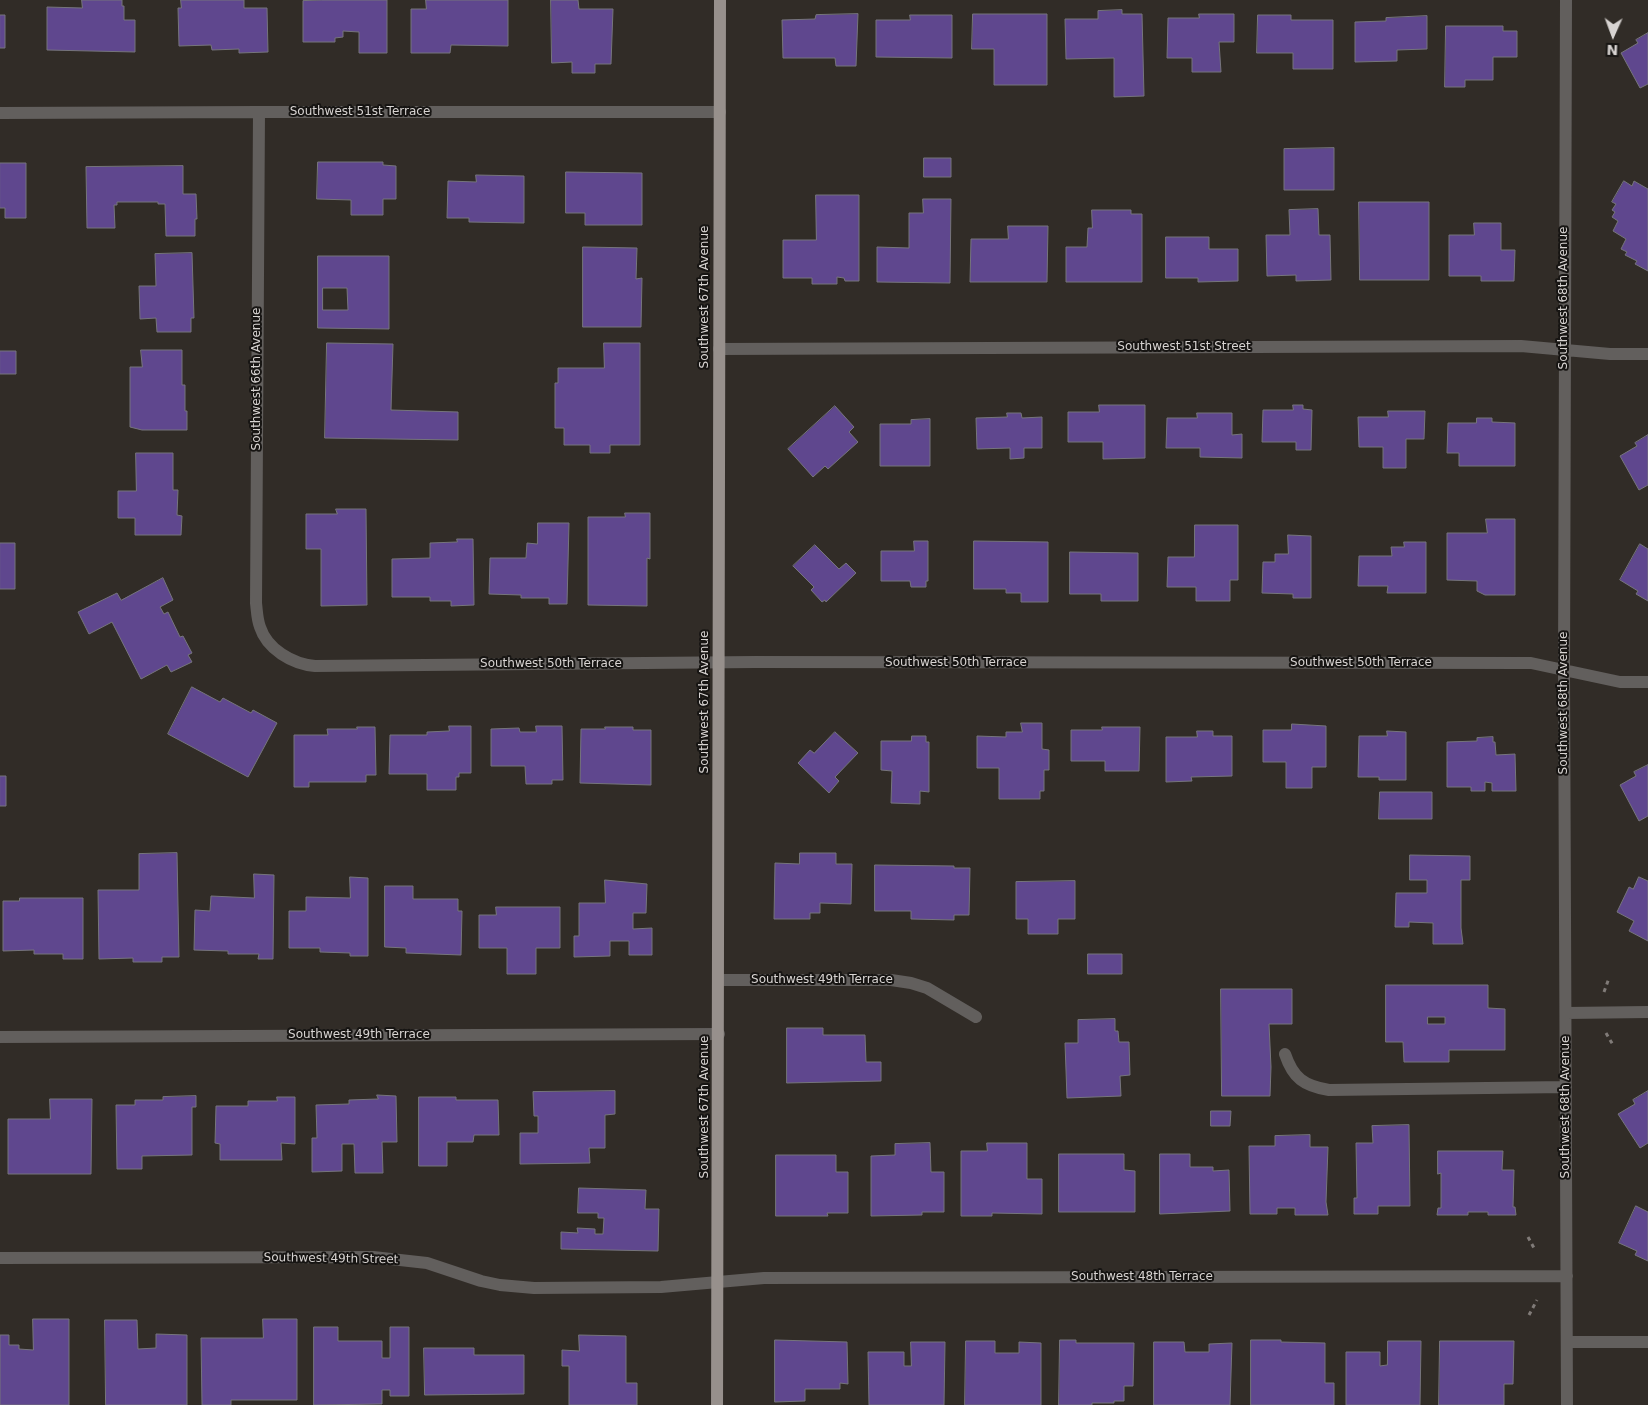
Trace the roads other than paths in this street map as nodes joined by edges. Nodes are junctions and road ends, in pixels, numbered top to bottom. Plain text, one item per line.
1 (720, 0) edge
2 (1566, 0) edge
3 (259, 112) junction
4 (720, 112) junction
5 (0, 113) edge
6 (719, 349) junction
7 (1564, 350) junction
8 (1648, 354) edge
9 (269, 643) joint
10 (719, 663) junction
11 (1564, 671) junction
12 (1648, 682) edge
13 (719, 980) junction
14 (1648, 1012) edge
15 (1566, 1013) junction
16 (976, 1017) dead end
17 (719, 1034) junction
18 (0, 1037) edge
19 (1285, 1054) dead end
20 (1566, 1087) junction
21 (0, 1258) edge
22 (1567, 1276) junction
23 (718, 1282) junction
24 (1567, 1342) junction
25 (1648, 1342) edge
26 (718, 1405) edge
27 (1566, 1405) edge

1 - 4 main road, Southwest 67th Avenue
2 - 7 street, Southwest 68th Avenue
3 - 4 street, Southwest 51st Terrace
3 - 5 street, Southwest 51st Terrace
3 - 9 street, Southwest 66th Avenue
4 - 6 main road, Southwest 67th Avenue
6 - 7 street, Southwest 51st Street
6 - 10 main road, Southwest 67th Avenue
7 - 8 street, Southwest 51st Street
7 - 11 street, Southwest 68th Avenue
9 - 10 street, Southwest 50th Terrace
10 - 11 street, Southwest 50th Terrace
10 - 13 main road, Southwest 67th Avenue
11 - 12 street, Southwest 50th Terrace
11 - 15 street, Southwest 68th Avenue
13 - 16 street, Southwest 49th Terrace
13 - 17 main road, Southwest 67th Avenue
14 - 15 street
15 - 20 street, Southwest 68th Avenue
17 - 18 street, Southwest 49th Terrace
17 - 23 main road, Southwest 67th Avenue
19 - 20 street
20 - 22 street, Southwest 68th Avenue
21 - 23 street, Southwest 49th Street
22 - 23 street, Southwest 48th Terrace
22 - 24 street, Southwest 68th Avenue
23 - 26 main road, Southwest 67th Avenue
24 - 25 street
24 - 27 street, Southwest 68th Avenue

